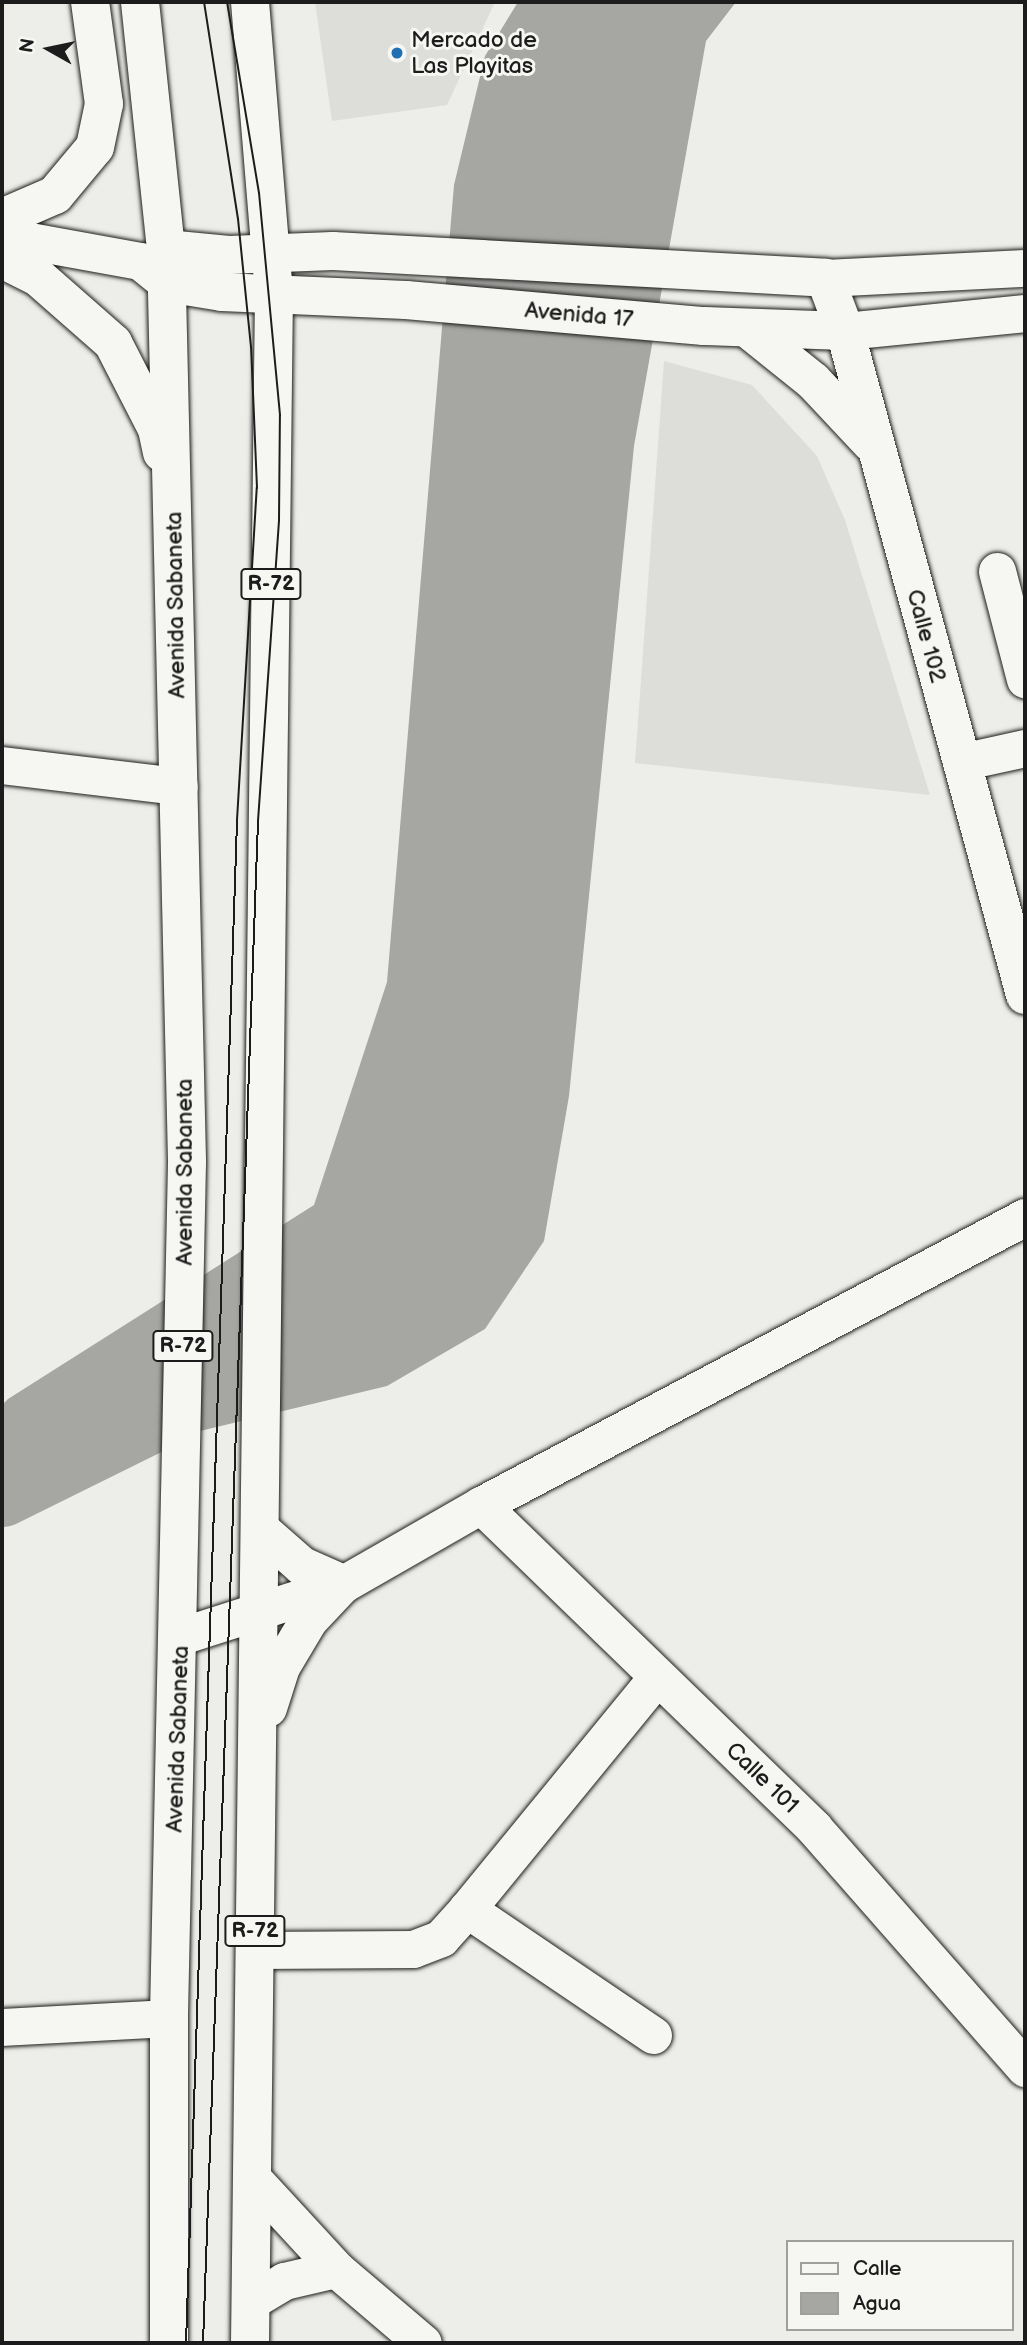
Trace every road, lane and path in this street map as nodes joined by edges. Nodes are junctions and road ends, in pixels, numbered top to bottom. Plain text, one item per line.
1 (90, 2) edge
2 (140, 2) edge
3 (250, 2) edge
4 (2, 218) edge
5 (2, 236) edge
6 (273, 252) junction
7 (2, 259) edge
8 (158, 264) junction
9 (1025, 268) edge
10 (825, 278) junction
11 (274, 292) junction
12 (1025, 313) edge
13 (748, 329) junction
14 (845, 331) junction
15 (874, 447) junction
16 (174, 504) junction
17 (997, 571) dead end
18 (1025, 679) edge
19 (1025, 748) edge
20 (961, 762) junction
21 (2, 765) edge
22 (180, 786) junction
23 (1025, 995) edge
24 (1025, 1217) edge
25 (481, 1505) junction
26 (261, 1524) junction
27 (343, 1584) junction
28 (260, 1609) junction
29 (181, 1636) junction
30 (656, 1678) junction
31 (256, 1743) junction
32 (467, 1909) junction
33 (255, 1950) junction
34 (169, 2018) junction
35 (2, 2026) edge
36 (653, 2035) dead end
37 (1025, 2068) edge
38 (254, 2180) junction
39 (335, 2269) junction
40 (251, 2301) junction
41 (405, 2338) edge
42 (169, 2343) edge
43 (250, 2343) edge

1 - 4 main road
2 - 8 main road, Avenida Sabaneta / R-72
3 - 6 main road, R-72
5 - 8 street, Avenida 17
6 - 8 main road, Avenida 17
6 - 10 main road, Avenida 17
6 - 11 main road, R-72
7 - 16 main road
8 - 11 main road, Avenida 17
8 - 16 main road, Avenida Sabaneta / R-72
9 - 10 street, Avenida 17
10 - 14 main road, Calle 102
11 - 13 main road, Avenida 17
11 - 26 main road, R-72
12 - 14 street, Avenida 17
13 - 14 main road, Avenida 17
13 - 15 main road
14 - 15 main road, Calle 102
15 - 20 main road, Calle 102
16 - 22 main road, Avenida Sabaneta / R-72
17 - 18 street
19 - 20 street
20 - 23 main road, Calle 102
21 - 22 street
22 - 29 main road, Avenida Sabaneta / R-72
24 - 25 street
25 - 27 street
25 - 30 street, Calle 101
26 - 27 main road
26 - 28 main road, R-72
27 - 28 street
27 - 31 main road
28 - 29 street
28 - 31 main road, R-72
29 - 34 main road, Avenida Sabaneta / R-72
30 - 32 street
30 - 37 street, Calle 101
31 - 33 main road, R-72
32 - 33 street
32 - 36 street
33 - 38 main road, R-72
34 - 35 street
34 - 42 main road, Avenida Sabaneta / R-72
38 - 39 street
38 - 40 main road, R-72
39 - 40 street
39 - 41 street
40 - 43 main road, R-72

